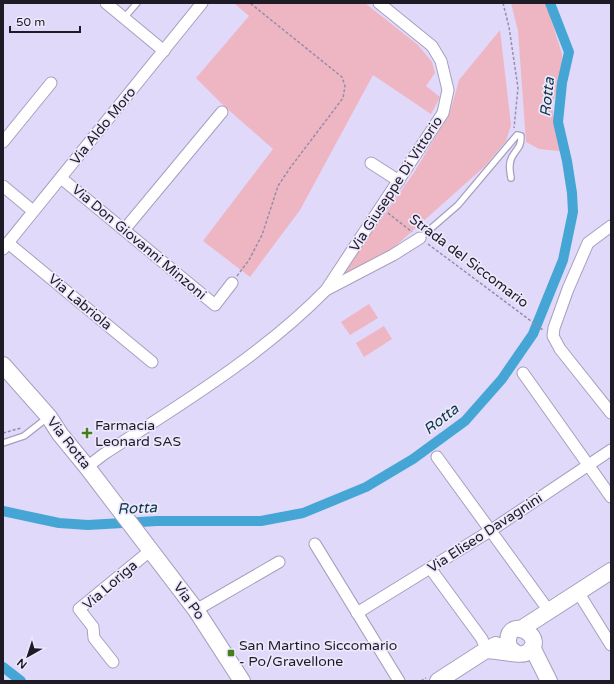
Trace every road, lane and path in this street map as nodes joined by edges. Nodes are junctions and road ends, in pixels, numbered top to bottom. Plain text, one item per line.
1 (106, 3) edge
2 (137, 3) edge
3 (202, 3) edge
4 (250, 3) edge
5 (379, 3) edge
6 (503, 3) edge
7 (124, 18) junction
8 (164, 51) junction
9 (51, 83) dead end
10 (222, 112) dead end
11 (3, 142) edge
12 (510, 143) junction
13 (371, 163) dead end
14 (61, 178) junction
15 (511, 178) dead end
16 (399, 181) junction
17 (3, 186) edge
18 (380, 208) junction
19 (32, 211) junction
20 (611, 226) edge
21 (124, 230) junction
22 (420, 238) junction
23 (5, 246) edge
24 (232, 283) joint
25 (326, 290) junction
26 (549, 334) junction
27 (152, 362) dead end
28 (3, 365) edge
29 (523, 373) dead end
30 (611, 413) edge
31 (49, 417) junction
32 (3, 443) edge
33 (611, 450) edge
34 (437, 457) dead end
35 (589, 465) junction
36 (87, 467) junction
37 (611, 497) edge
38 (131, 524) joint
39 (490, 531) junction
40 (316, 544) dead end
41 (151, 550) junction
42 (279, 562) dead end
43 (430, 568) junction
44 (611, 571) edge
45 (578, 592) junction
46 (196, 610) junction
47 (549, 611) junction
48 (357, 613) junction
49 (524, 644) junction
50 (611, 645) edge
51 (486, 650) junction
52 (113, 662) dead end
53 (242, 681) edge
54 (399, 681) edge
55 (438, 681) edge
56 (546, 681) edge
57 (549, 681) edge

1 - 7 street
2 - 7 lane
3 - 8 street, Via Aldo Moro
4 - 24 path
5 - 16 street, Via Giuseppe Di Vittorio
6 - 12 path
7 - 8 street
8 - 14 street, Via Aldo Moro
9 - 11 street
10 - 21 street
12 - 15 lane
12 - 22 lane
13 - 16 street
14 - 19 street, Via Aldo Moro
14 - 21 street, Via Don Giovanni Minzoni
16 - 18 street, Via Giuseppe Di Vittorio
17 - 19 street
18 - 22 path, Strada del Siccomario
18 - 25 street, Via Giuseppe Di Vittorio
19 - 23 street, Via Aldo Moro
20 - 26 street
21 - 24 street, Via Don Giovanni Minzoni
22 - 25 street, Via Giuseppe Di Vittorio
22 - 26 path, Strada del Siccomario
23 - 27 street, Via Labriola
25 - 36 street, Via Giuseppe Di Vittorio
26 - 30 street
28 - 31 street, Via Rotta
29 - 35 street
31 - 32 lane
31 - 36 street, Via Rotta
33 - 35 street, Via Eliseo Davagnini
34 - 39 street
35 - 37 street
35 - 39 street, Via Eliseo Davagnini
36 - 38 street, Via Rotta
38 - 41 street, Via Po
39 - 43 street, Via Eliseo Davagnini
39 - 47 street
40 - 48 street
41 - 46 street, Via Po
41 - 52 street, Via Loriga
42 - 46 street
43 - 48 street, Via Eliseo Davagnini
43 - 51 street
44 - 45 street
45 - 47 street
45 - 50 street
46 - 53 street, Via Po
47 - 49 street
48 - 54 street
49 - 51 street
49 - 51 street
49 - 56 street
49 - 57 street
51 - 55 street

